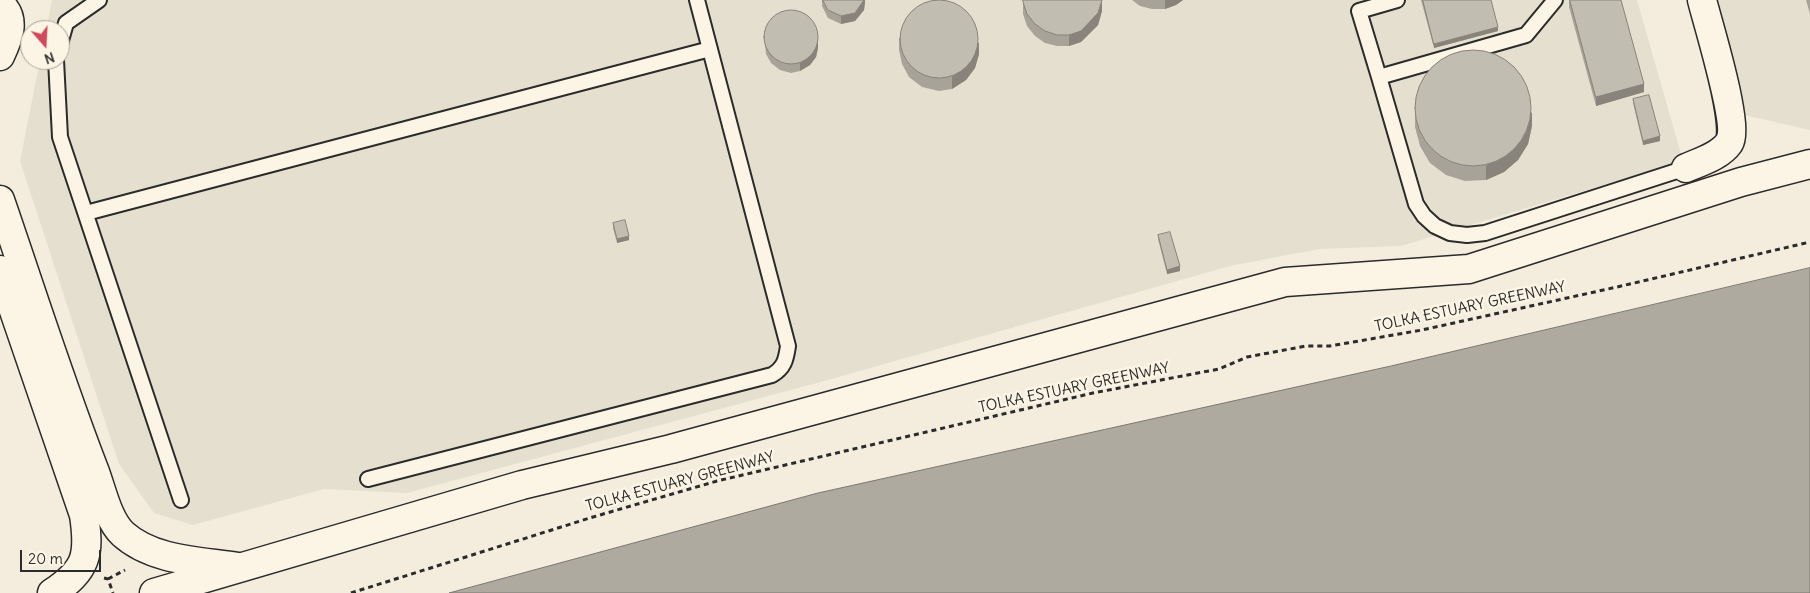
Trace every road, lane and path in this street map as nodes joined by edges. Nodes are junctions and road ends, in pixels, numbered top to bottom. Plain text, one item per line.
1 (99, 0) edge
2 (698, 0) edge
3 (1397, 0) edge
4 (1555, 0) edge
5 (1702, 0) edge
6 (0, 4) edge
7 (70, 20) edge
8 (710, 49) junction
9 (0, 56) edge
10 (57, 70) edge
11 (1379, 77) junction
12 (1810, 164) edge
13 (1686, 168) joint
14 (0, 200) edge
15 (86, 213) junction
16 (1810, 242) edge
17 (0, 270) edge
18 (368, 480) dead end
19 (181, 500) dead end
20 (238, 566) junction
21 (130, 567) dead end
22 (108, 579) dead end
23 (52, 593) edge
24 (154, 593) edge
25 (351, 593) edge

1 - 7 lane
2 - 8 lane
3 - 11 lane
4 - 11 lane
5 - 13 street
6 - 9 street
8 - 15 lane
8 - 18 lane
10 - 15 lane
11 - 13 lane
12 - 20 street
14 - 20 street
15 - 19 lane
16 - 25 path, TOLKA ESTUARY GREENWAY
17 - 23 street
20 - 24 street
21 - 22 path

